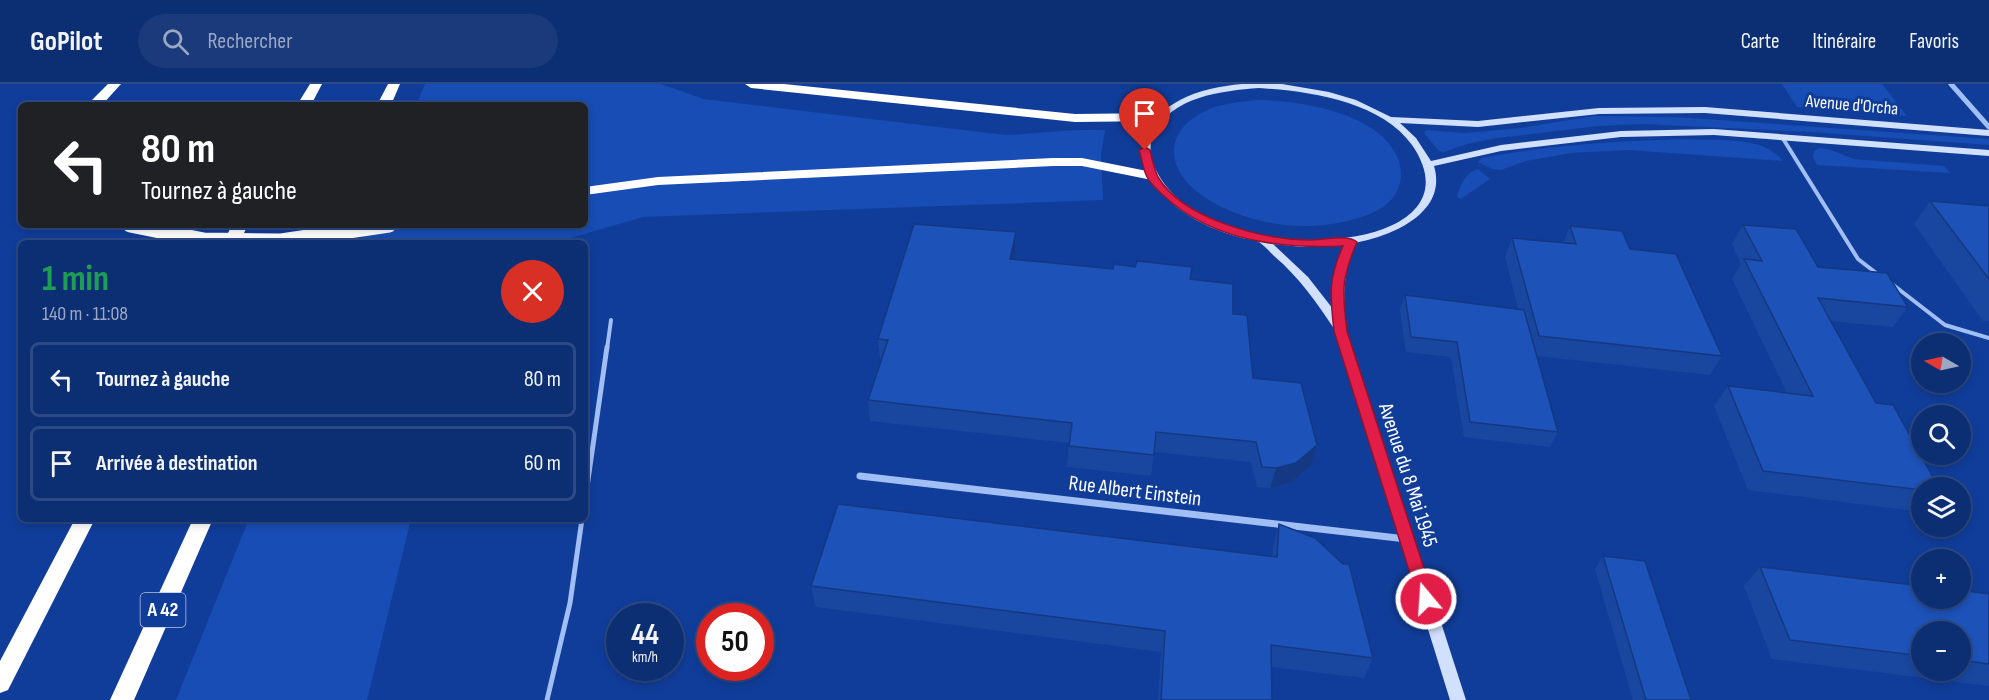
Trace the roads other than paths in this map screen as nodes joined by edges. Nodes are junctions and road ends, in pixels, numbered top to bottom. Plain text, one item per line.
1 (115, 84) edge
2 (316, 84) edge
3 (393, 84) edge
4 (752, 84) edge
5 (1951, 84) edge
6 (1294, 86) edge
7 (1222, 87) edge
8 (97, 102) edge
9 (306, 102) edge
10 (385, 102) edge
11 (1160, 117) junction
12 (1389, 120) junction
13 (1989, 127) edge
14 (1989, 133) edge
15 (1782, 137) junction
16 (1989, 153) edge
17 (1429, 164) junction
18 (1152, 176) junction
19 (588, 191) edge
20 (145, 228) edge
21 (369, 228) edge
22 (1258, 238) junction
23 (204, 240) edge
24 (288, 240) edge
25 (1351, 242) junction
26 (611, 320) dead end
27 (1341, 331) junction
28 (1989, 338) edge
29 (860, 476) dead end
30 (588, 480) edge
31 (83, 522) edge
32 (202, 522) edge
33 (582, 522) edge
34 (1406, 539) junction
35 (0, 683) edge
36 (123, 700) edge
37 (548, 700) edge
38 (1458, 700) edge

1 - 8 highway
2 - 9 highway
3 - 10 highway
4 - 11 highway
5 - 13 street
6 - 7 main road
6 - 12 main road
7 - 11 main road
11 - 18 main road
12 - 14 main road, Avenue d'Orcha
12 - 17 main road
15 - 16 main road, Avenue d'Orcha
15 - 17 main road, Avenue d'Orcha
15 - 28 lane
17 - 25 main road
18 - 19 highway
18 - 22 main road
20 - 23 highway, bridge
21 - 24 highway, bridge
22 - 25 main road
22 - 27 main road, Avenue du 8 Mai 1945
25 - 27 main road, Avenue du 8 Mai 1945
26 - 30 lane
27 - 34 main road, Avenue du 8 Mai 1945
29 - 34 street, Rue Albert Einstein
31 - 35 highway
32 - 36 highway, A 42
33 - 37 lane
34 - 38 main road, Avenue du 8 Mai 1945

